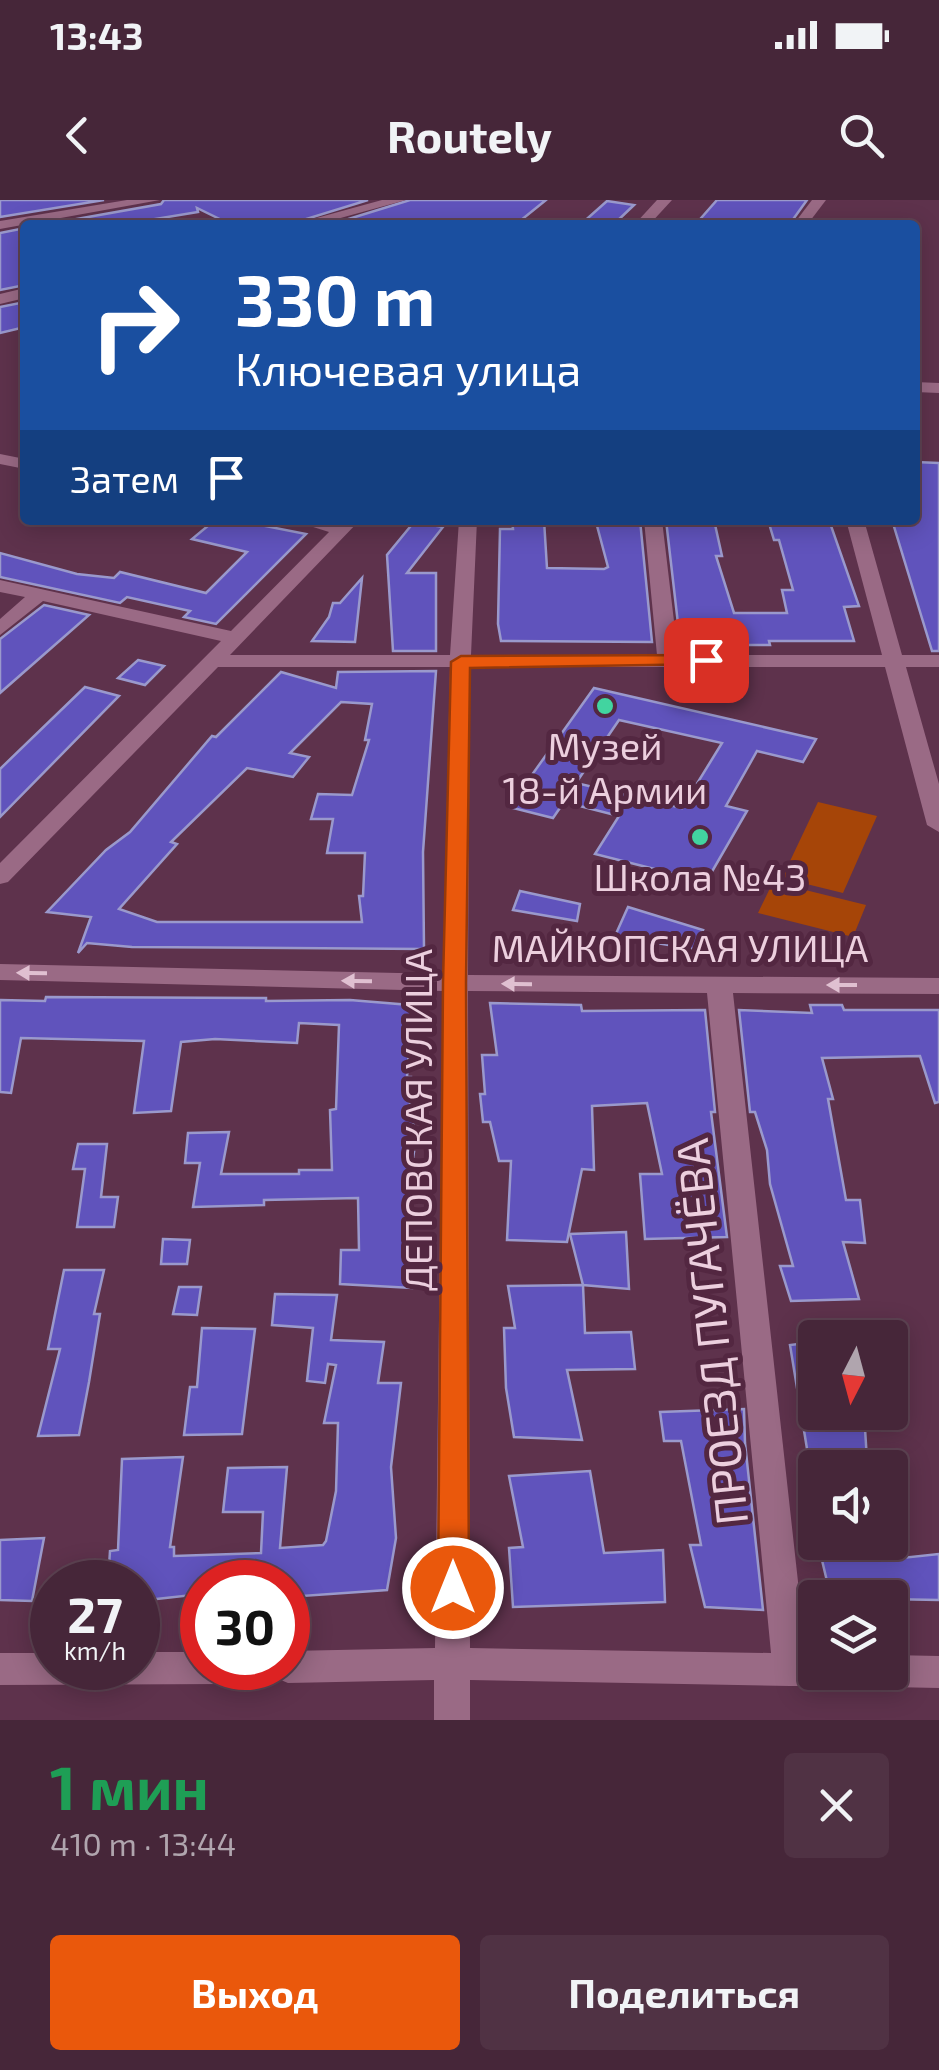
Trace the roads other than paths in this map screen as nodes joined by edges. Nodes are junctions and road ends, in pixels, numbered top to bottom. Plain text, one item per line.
1 (152, 200) edge
2 (398, 200) edge
3 (666, 200) edge
4 (819, 200) edge
5 (25, 220) edge
6 (318, 220) edge
7 (383, 220) edge
8 (646, 220) edge
9 (804, 220) edge
10 (345, 525) edge
11 (468, 525) edge
12 (654, 525) edge
13 (856, 525) edge
14 (0, 586) edge
15 (39, 595) junction
16 (0, 630) edge
17 (236, 638) junction
18 (668, 660) junction
19 (215, 661) junction
20 (892, 661) junction
21 (939, 661) edge
22 (461, 662) junction
23 (939, 825) edge
24 (0, 876) edge
25 (0, 972) edge
26 (454, 983) junction
27 (719, 985) junction
28 (939, 986) edge
29 (798, 1629) edge
30 (453, 1664) junction
31 (310, 1666) edge
32 (180, 1668) edge
33 (0, 1669) edge
34 (798, 1670) edge
35 (908, 1672) edge
36 (939, 1672) edge
37 (452, 1720) edge

1 - 5 street
2 - 6 street
2 - 7 street
3 - 8 street
4 - 9 street
10 - 17 street
11 - 22 street, ДЕПОВСКАЯ УЛИЦА
12 - 18 street
13 - 20 street
14 - 15 street
15 - 16 street
15 - 17 street
17 - 19 street
18 - 20 street
18 - 22 street
19 - 22 street
19 - 24 street
20 - 21 street
20 - 23 street
22 - 26 street, ДЕПОВСКАЯ УЛИЦА
26 -> 25 street, МАЙКОПСКАЯ УЛИЦА
27 -> 26 street, МАЙКОПСКАЯ УЛИЦА
26 - 30 street, ДЕПОВСКАЯ УЛИЦА
28 -> 27 street, МАЙКОПСКАЯ УЛИЦА
27 - 29 street, ПРОЕЗД ПУГАЧЁВА
30 - 31 street
30 - 34 street
30 - 37 street, ДЕПОВСКАЯ УЛИЦА
32 - 33 street
35 - 36 street

